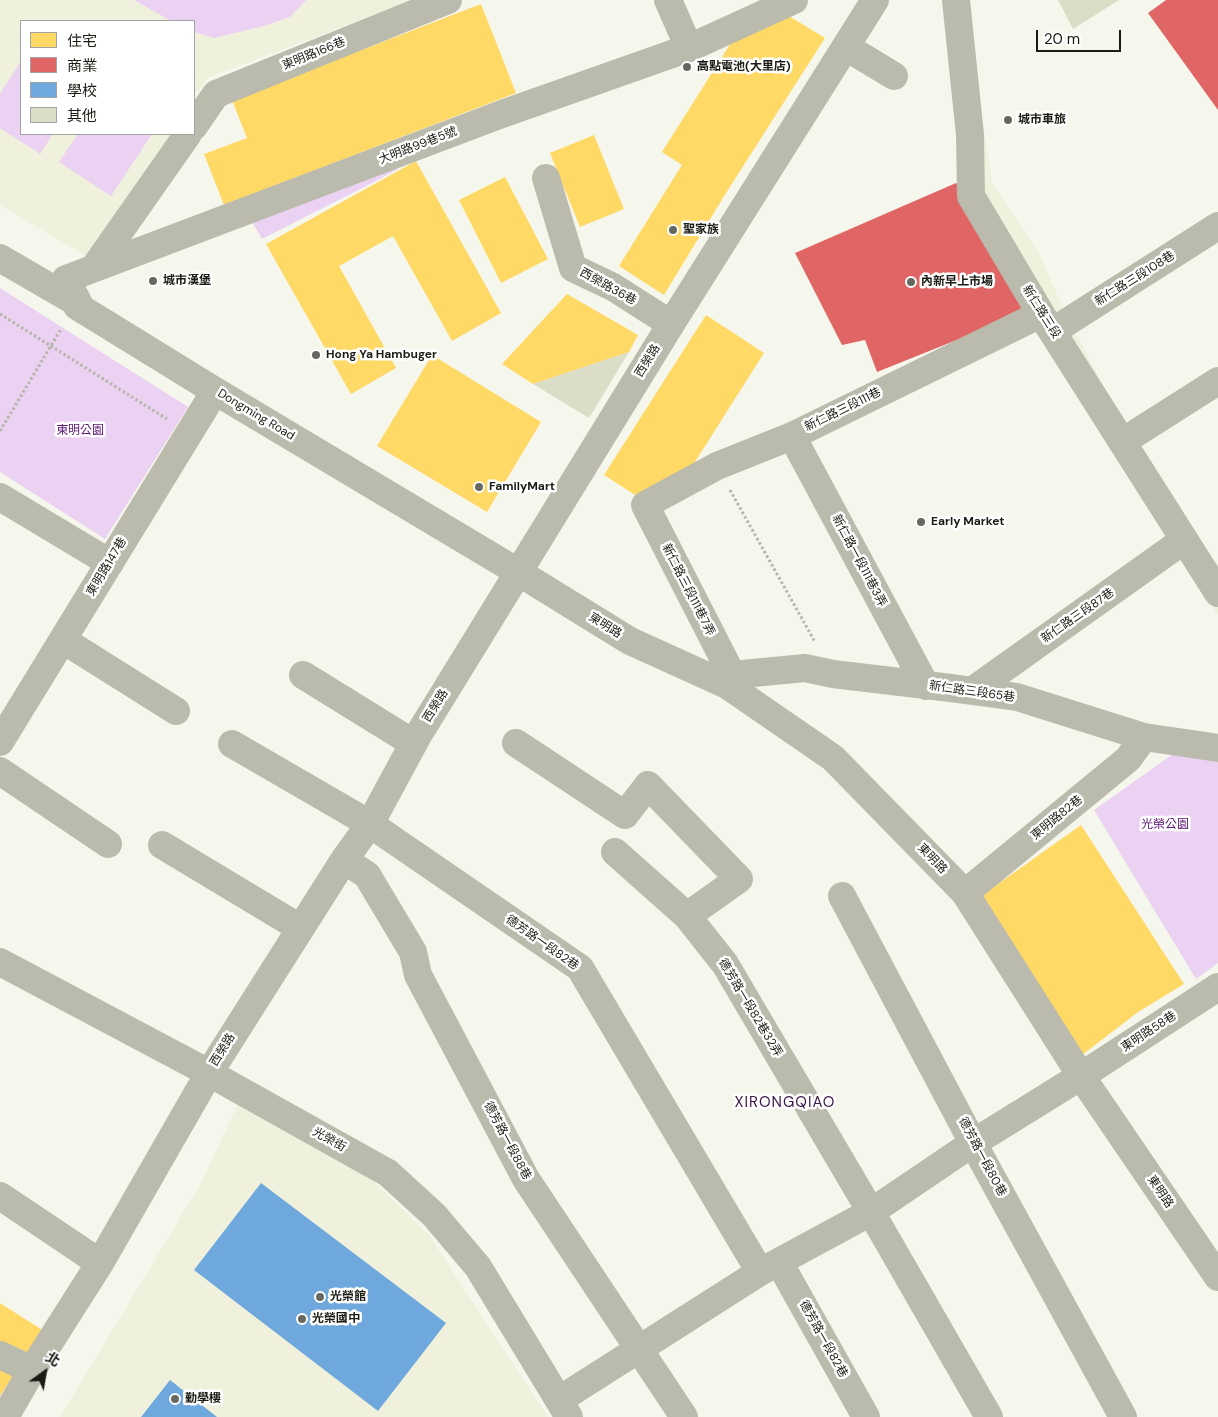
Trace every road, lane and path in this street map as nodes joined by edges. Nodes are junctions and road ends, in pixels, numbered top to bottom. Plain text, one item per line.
1 (448, 0) edge
2 (668, 0) edge
3 (794, 0) edge
4 (875, 0) edge
5 (956, 0) edge
6 (846, 47) junction
7 (688, 48) junction
8 (894, 76) dead end
9 (195, 125) edge
10 (187, 135) edge
11 (546, 178) dead end
12 (1218, 226) edge
13 (0, 258) edge
14 (94, 268) junction
15 (78, 305) junction
16 (0, 314) edge
17 (1047, 323) junction
18 (671, 324) junction
19 (51, 346) junction
20 (1218, 381) edge
21 (215, 391) junction
22 (170, 421) dead end
23 (0, 431) edge
24 (792, 436) junction
25 (1122, 442) junction
26 (717, 466) junction
27 (0, 497) edge
28 (645, 505) joint
29 (1184, 540) junction
30 (110, 563) junction
31 (518, 572) junction
32 (1214, 581) edge
33 (63, 640) junction
34 (833, 674) junction
35 (303, 675) dead end
36 (729, 680) junction
37 (926, 686) junction
38 (972, 691) junction
39 (176, 711) dead end
40 (3, 728) edge
41 (1144, 737) junction
42 (413, 743) junction
43 (516, 743) dead end
44 (232, 744) dead end
45 (1218, 748) edge
46 (0, 771) edge
47 (370, 824) junction
48 (108, 844) dead end
49 (162, 845) dead end
50 (615, 852) dead end
51 (344, 860) junction
52 (965, 893) junction
53 (842, 896) dead end
54 (687, 916) junction
55 (300, 928) junction
56 (0, 962) edge
57 (1218, 987) edge
58 (209, 1073) junction
59 (1081, 1076) junction
60 (974, 1143) junction
61 (0, 1196) edge
62 (871, 1212) junction
63 (100, 1263) junction
64 (770, 1267) junction
65 (1218, 1277) edge
66 (639, 1349) junction
67 (0, 1355) edge
68 (32, 1370) junction
69 (564, 1409) edge
70 (5, 1417) edge
71 (684, 1417) edge
72 (866, 1417) edge
73 (989, 1417) edge
74 (1124, 1417) edge

1 - 9 street, 東明路166巷
2 - 7 street
3 - 7 street, 大明路99巷5號
4 - 6 street, 西榮路
5 - 17 street, 新仁路三段
6 - 8 street
6 - 18 street, 西榮路
7 - 14 street, 大明路99巷5號
10 - 14 street
11 - 18 street, 西榮路36巷
12 - 17 street, 新仁路三段108巷
13 - 15 street, Dongming Road
14 - 15 street, 大明路99巷5號
15 - 19 path
15 - 21 street, Dongming Road
16 - 19 path
17 - 24 street, 新仁路三段111巷
17 - 25 street, 新仁路三段
18 - 31 street, 西榮路
19 - 22 path
19 - 23 path
20 - 25 street
21 - 30 street, 東明路147巷
21 - 31 street, Dongming Road
24 - 26 street, 新仁路三段111巷
24 - 37 street, 新仁路一段111巷3弄
25 - 29 street, 新仁路三段
26 - 28 street, 新仁路三段111巷
26 - 34 path
27 - 30 street
28 - 36 street, 新仁路三段111巷7弄
29 - 32 street, 新仁路三段
29 - 38 street, 新仁路三段87巷
30 - 33 street, 東明路147巷
31 - 36 street, 東明路
31 - 42 street, 西榮路
33 - 39 street
33 - 40 street, 東明路147巷
34 - 36 street, 新仁路三段65巷
34 - 37 street, 新仁路三段65巷
35 - 42 street
36 - 52 street, 東明路
37 - 38 street, 新仁路三段65巷
38 - 41 street, 新仁路三段65巷
41 - 45 street, 新仁路三段65巷
41 - 52 street, 東明路82巷
42 - 47 street, 西榮路
43 - 54 street
44 - 47 street, 德芳路一段82巷
46 - 48 street
47 - 51 street, 西榮路
47 - 64 street, 德芳路一段82巷
49 - 55 street
50 - 54 street, 德芳路一段82巷32弄
51 - 55 street, 西榮路
51 - 66 street, 德芳路一段88巷
52 - 59 street, 東明路
53 - 60 street, 德芳路一段80巷
54 - 62 street, 德芳路一段82巷32弄
55 - 58 street, 西榮路
56 - 58 street, 光榮街
57 - 59 street, 東明路58巷
58 - 63 street, 西榮路
58 - 69 street, 光榮街
59 - 60 street, 東明路58巷
59 - 65 street, 東明路
60 - 62 street, 東明路58巷
60 - 74 street, 德芳路一段80巷
61 - 63 street
62 - 64 street, 東明路58巷
62 - 73 street, 德芳路一段82巷32弄
63 - 68 street, 西榮路
64 - 66 street, 東明路58巷
64 - 72 street, 德芳路一段82巷
66 - 69 street, 東明路58巷
66 - 71 street, 德芳路一段88巷
67 - 68 street
68 - 70 street, 西榮路

